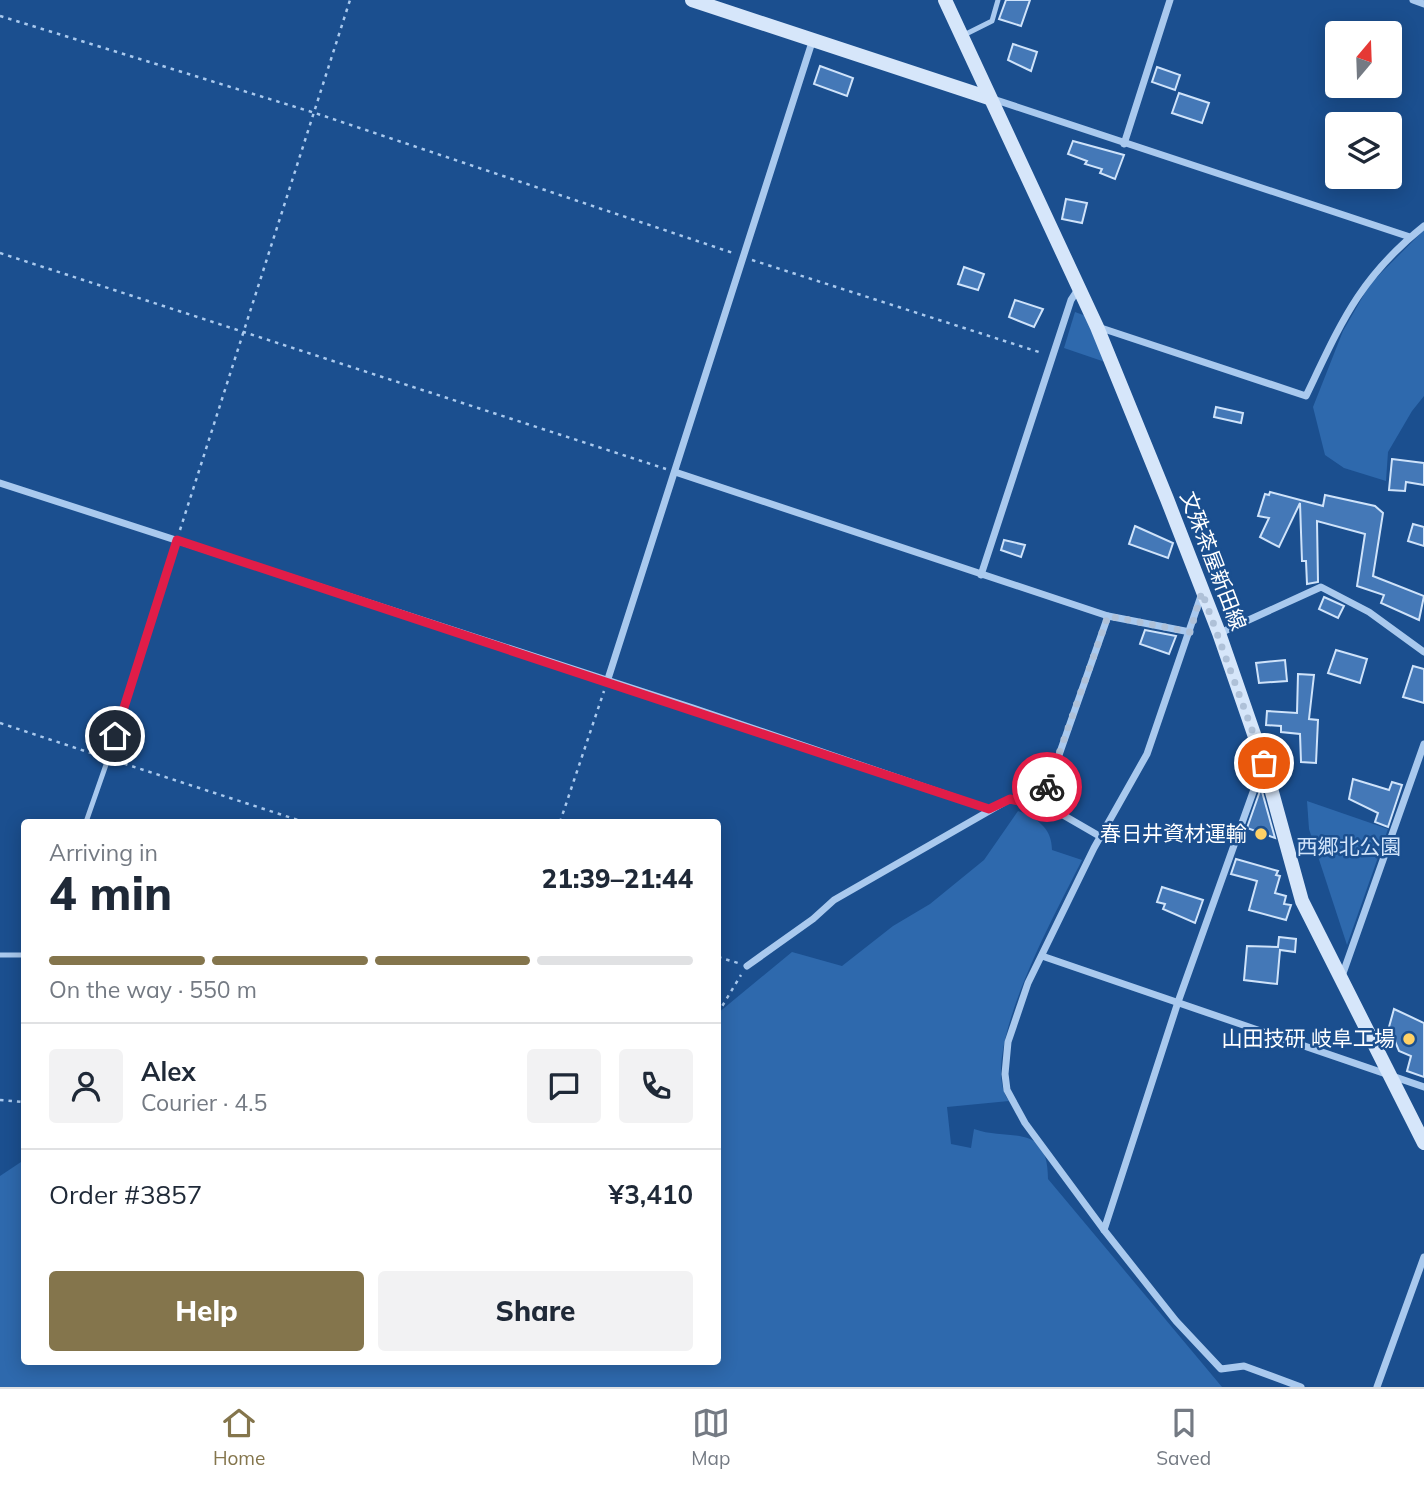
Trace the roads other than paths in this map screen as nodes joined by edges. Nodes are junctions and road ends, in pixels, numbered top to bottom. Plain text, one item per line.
1 (945, 0) edge
2 (998, 0) edge
3 (1170, 0) edge
4 (1413, 0) edge
5 (696, 1) edge
6 (1424, 4) edge
7 (962, 36) junction
8 (813, 38) junction
9 (989, 98) junction
10 (1124, 144) junction
11 (1424, 226) edge
12 (1410, 237) junction
13 (1079, 288) junction
14 (1097, 327) junction
15 (675, 471) junction
16 (0, 484) edge
17 (177, 540) junction
18 (981, 575) junction
19 (1202, 592) junction
20 (1108, 616) junction
21 (1190, 632) junction
22 (1219, 633) junction
23 (1424, 653) edge
24 (607, 681) junction
25 (1424, 744) edge
26 (108, 759) joint
27 (1264, 763) junction
28 (1041, 806) junction
29 (989, 809) junction
30 (87, 819) edge
31 (1101, 837) junction
32 (1376, 852) dead end
33 (1385, 855) junction
34 (0, 955) edge
35 (21, 955) edge
36 (1042, 956) junction
37 (747, 966) road end
38 (1342, 976) junction
39 (1178, 1002) junction
40 (1392, 1076) junction
41 (1424, 1087) edge
42 (1424, 1143) edge
43 (1104, 1230) junction
44 (1424, 1257) edge
45 (1301, 1387) edge
46 (1377, 1387) edge

1 - 7 main road, 文殊茶屋新田線
2 - 7 lane
3 - 10 street
4 - 6 street
5 - 8 main road
7 - 9 main road, 文殊茶屋新田線
8 - 9 main road
8 - 15 street
9 - 10 street
9 - 13 main road, 文殊茶屋新田線
10 - 12 street
11 - 12 street
12 - 14 street
13 - 14 main road, 文殊茶屋新田線
13 - 18 street
14 - 19 main road, 文殊茶屋新田線
15 - 18 street
15 - 24 street
16 - 17 street
17 - 24 street
17 - 26 street
18 - 20 street
19 - 21 street
19 - 22 main road, 文殊茶屋新田線
20 - 21 street
20 - 28 street
21 - 31 street
22 - 23 street
22 - 27 main road, 文殊茶屋新田線
24 - 29 street
25 - 33 street
26 - 30 lane
27 - 38 main road, 文殊茶屋新田線
27 - 39 street
28 - 29 street
28 - 31 street
29 - 37 street
31 - 36 street
32 - 33 lane
33 - 38 street
34 - 35 lane
36 - 39 street
36 - 43 street
38 - 40 main road, 文殊茶屋新田線
39 - 40 street
39 - 43 street
40 - 41 street
40 - 42 main road, 文殊茶屋新田線
43 - 45 street
44 - 46 street

